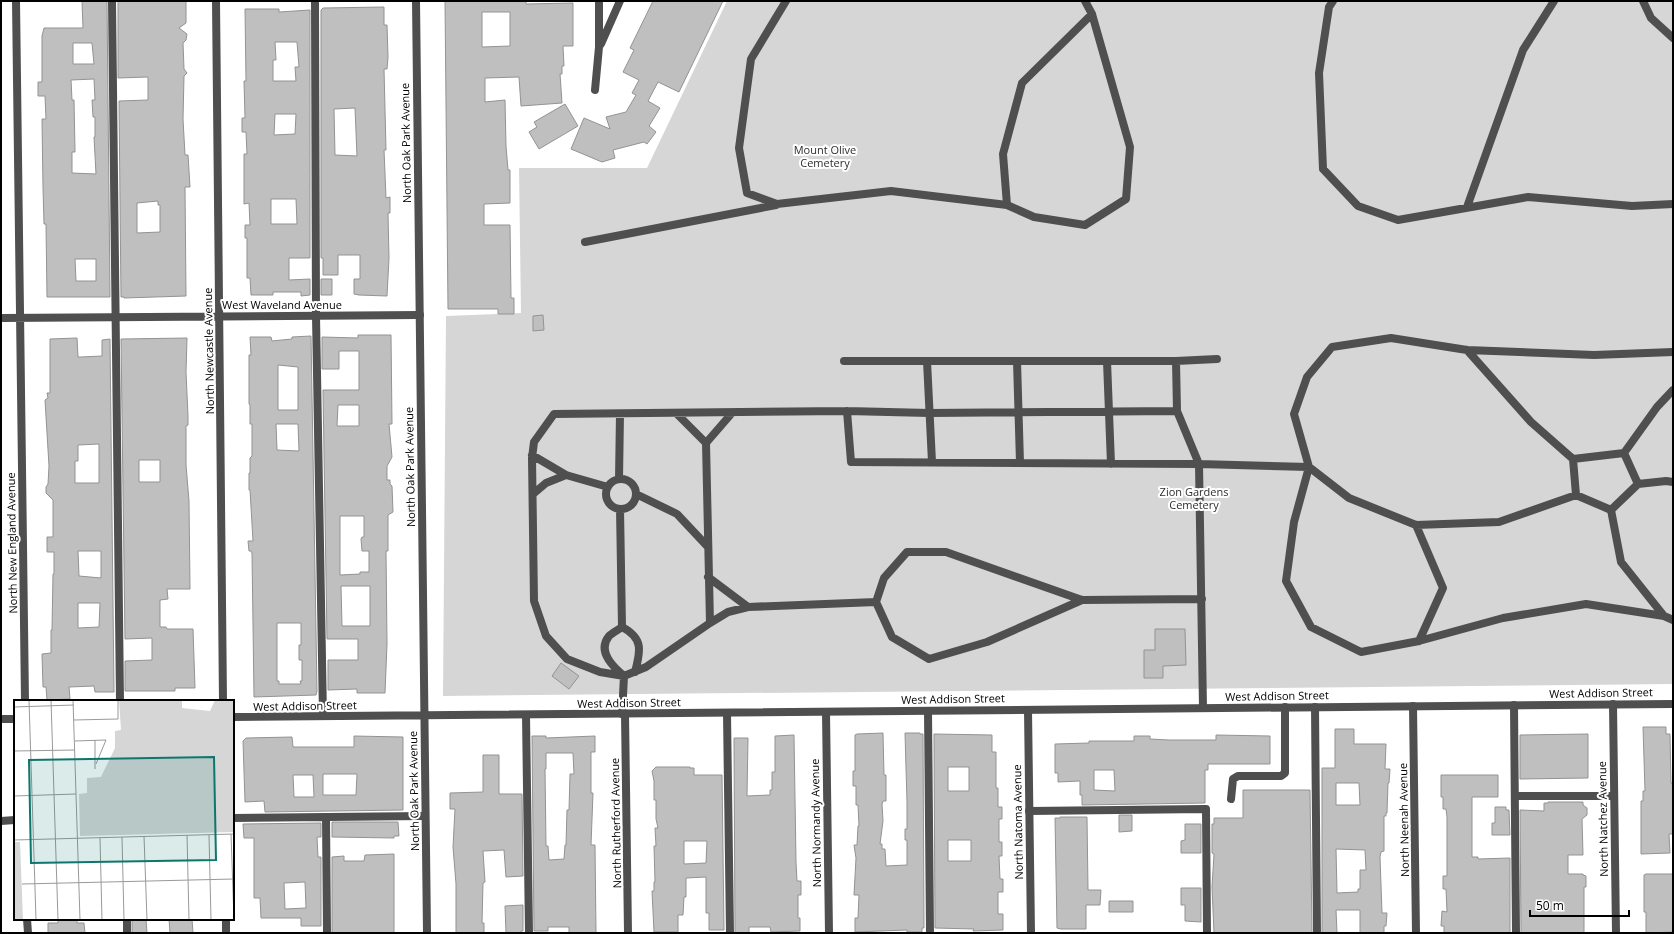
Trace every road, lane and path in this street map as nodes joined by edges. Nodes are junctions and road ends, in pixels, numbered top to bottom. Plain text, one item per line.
1 (16, 1) edge
2 (112, 1) edge
3 (216, 1) edge
4 (315, 1) edge
5 (416, 1) edge
6 (599, 1) edge
7 (620, 1) edge
8 (786, 1) edge
9 (1085, 1) edge
10 (1333, 1) edge
11 (1554, 1) edge
12 (1643, 1) edge
13 (1092, 14) junction
14 (1673, 38) edge
15 (599, 47) junction
16 (595, 90) dead end
17 (777, 204) junction
18 (1673, 204) edge
19 (1007, 205) junction
20 (1467, 207) junction
21 (585, 242) dead end
22 (420, 315) junction
23 (219, 316) junction
24 (316, 316) junction
25 (116, 317) junction
26 (1, 318) edge
27 (20, 318) junction
28 (1467, 350) junction
29 (1673, 352) edge
30 (1217, 359) dead end
31 (844, 361) dead end
32 (927, 361) junction
33 (1017, 361) junction
34 (1107, 361) junction
35 (1176, 361) junction
36 (1673, 390) edge
37 (1177, 410) junction
38 (847, 411) junction
39 (1110, 411) junction
40 (1018, 412) junction
41 (676, 413) junction
42 (732, 413) junction
43 (929, 413) junction
44 (620, 414) junction
45 (706, 442) junction
46 (1624, 453) junction
47 (532, 454) junction
48 (1573, 459) junction
49 (932, 462) junction
50 (1020, 463) junction
51 (1111, 464) junction
52 (1199, 464) junction
53 (1309, 467) junction
54 (566, 475) junction
55 (619, 479) junction
56 (1673, 482) edge
57 (1638, 484) junction
58 (608, 487) junction
59 (533, 494) junction
60 (636, 494) junction
61 (1576, 495) junction
62 (620, 509) junction
63 (1611, 510) junction
64 (1416, 525) junction
65 (708, 547) junction
66 (708, 577) junction
67 (1202, 599) junction
68 (1082, 600) junction
69 (876, 602) junction
70 (748, 607) junction
71 (1664, 616) junction
72 (1673, 620) edge
73 (710, 623) junction
74 (622, 627) junction
75 (1419, 641) junction
76 (635, 672) junction
77 (624, 676) junction
78 (25, 700) edge
79 (120, 700) edge
80 (223, 700) edge
81 (1613, 704) junction
82 (1673, 704) edge
83 (1514, 705) junction
84 (1413, 706) junction
85 (1285, 707) junction
86 (1315, 707) junction
87 (1202, 708) junction
88 (1028, 710) junction
89 (928, 711) junction
90 (826, 712) junction
91 (727, 713) junction
92 (526, 714) junction
93 (624, 714) junction
94 (323, 716) junction
95 (424, 716) junction
96 (234, 717) edge
97 (1, 719) edge
98 (14, 719) edge
99 (1515, 796) junction
100 (1614, 796) junction
101 (1231, 799) dead end
102 (1029, 812) junction
103 (425, 816) junction
104 (326, 817) junction
105 (234, 818) edge
106 (14, 820) edge
107 (1, 821) edge
108 (28, 920) edge
109 (127, 920) edge
110 (226, 920) edge
111 (28, 933) edge
112 (127, 933) edge
113 (226, 933) edge
114 (327, 933) edge
115 (427, 933) edge
116 (529, 933) edge
117 (628, 933) edge
118 (730, 933) edge
119 (829, 933) edge
120 (930, 933) edge
121 (1031, 933) edge
122 (1207, 933) edge
123 (1317, 933) edge
124 (1416, 933) edge
125 (1516, 933) edge
126 (1616, 933) edge

1 - 27 street, North New England Avenue
2 - 25 street
3 - 23 street, North Newcastle Avenue
4 - 24 street
5 - 22 street, North Oak Park Avenue
6 - 15 street
7 - 15 street
8 - 17 street
9 - 13 street
10 - 20 street
11 - 20 street
12 - 14 street
13 - 19 street
13 - 19 street
15 - 16 street
17 - 19 street
17 - 21 street
18 - 20 street
22 - 24 street, West Waveland Avenue
22 - 95 street, North Oak Park Avenue
23 - 24 street, West Waveland Avenue
23 - 25 street, West Waveland Avenue
23 - 80 street, North Newcastle Avenue
24 - 94 street
25 - 27 street, West Waveland Avenue
25 - 79 street
26 - 27 street, West Waveland Avenue
27 - 78 street, North New England Avenue
28 - 29 street
28 - 48 street
28 - 53 street
30 - 35 street
31 - 32 street
32 - 33 street
32 - 43 street
33 - 34 street
33 - 40 street
34 - 35 street
34 - 39 street
35 - 37 street
36 - 46 street
37 - 39 street
37 - 52 street
38 - 42 street
38 - 43 street
38 - 49 street
39 - 40 street
39 - 51 street
40 - 43 street
40 - 50 street
41 - 42 street
41 - 44 street
41 - 45 street
42 - 45 street
43 - 49 street
44 - 47 street
44 - 55 street
45 - 65 street
46 - 48 street
46 - 57 street
47 - 54 street
47 - 59 street
48 - 61 street
49 - 50 street
50 - 51 street
51 - 52 street
52 - 53 street
52 - 67 street
53 - 64 street
53 - 75 street
54 - 58 street
54 - 59 street
55 - 58 street
55 - 60 street
56 - 57 street
57 - 63 street
58 - 62 street
59 - 77 street
60 - 62 street
60 - 65 street
61 - 63 street
61 - 64 street
62 - 74 street
63 - 71 street
64 - 75 street
65 - 66 street
66 - 70 street
66 - 73 street
67 - 68 street
67 - 87 street
68 - 69 street
68 - 69 street
69 - 70 street
70 - 73 street
71 - 72 street
71 - 75 street
73 - 76 street
74 - 76 street
74 - 77 street
76 - 77 street
77 - 93 street, North Rutherford Avenue
81 - 82 street, West Addison Street
81 - 83 street, West Addison Street
81 - 100 street, North Natchez Avenue
83 - 84 street, West Addison Street
83 - 99 street
84 - 86 street, West Addison Street
84 - 124 street, North Neenah Avenue
85 - 86 street, West Addison Street
85 - 87 street, West Addison Street
85 - 101 street
86 - 123 street
87 - 88 street, West Addison Street
88 - 89 street, West Addison Street
88 - 102 street, North Natoma Avenue
89 - 90 street, West Addison Street
89 - 120 street
90 - 91 street, West Addison Street
90 - 119 street, North Normandy Avenue
91 - 93 street, West Addison Street
91 - 118 street
92 - 93 street, West Addison Street
92 - 95 street, West Addison Street
92 - 116 street
93 - 117 street, North Rutherford Avenue
94 - 95 street, West Addison Street
94 - 96 street, West Addison Street
95 - 103 street, North Oak Park Avenue
97 - 98 street
99 - 100 street
99 - 125 street
100 - 126 street, North Natchez Avenue
102 - 121 street, North Natoma Avenue
102 - 122 street
103 - 104 street
103 - 115 street, North Oak Park Avenue
104 - 105 street
104 - 114 street
106 - 107 street
108 - 111 street
109 - 112 street
110 - 113 street

